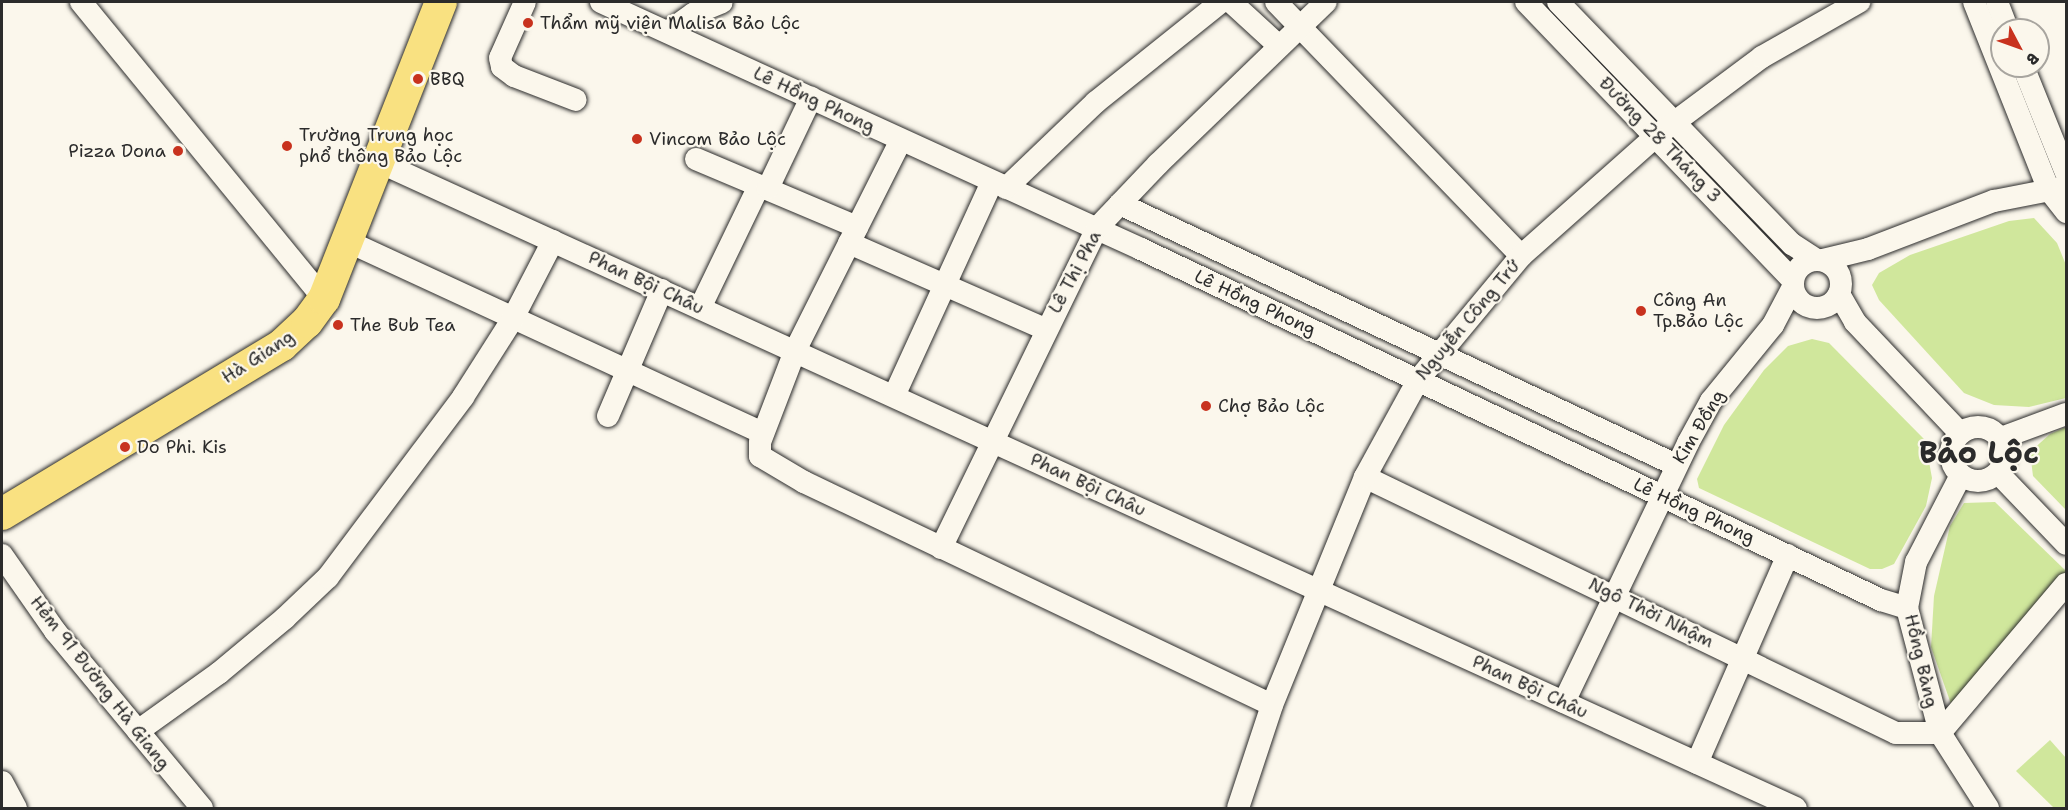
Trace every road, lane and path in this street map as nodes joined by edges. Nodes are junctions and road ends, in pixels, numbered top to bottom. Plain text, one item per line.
1 (81, 2) edge
2 (441, 2) edge
3 (525, 2) edge
4 (601, 2) edge
5 (722, 2) edge
6 (1221, 2) edge
7 (1232, 2) edge
8 (1278, 2) edge
9 (1326, 2) edge
10 (1526, 2) edge
11 (1558, 2) edge
12 (1859, 2) edge
13 (1974, 2) edge
14 (1997, 2) edge
15 (2003, 18) edge
16 (1298, 26) junction
17 (668, 32) junction
18 (1278, 45) junction
19 (2028, 78) edge
20 (810, 98) junction
21 (576, 100) dead end
22 (1674, 121) junction
23 (1656, 136) junction
24 (902, 140) junction
25 (696, 159) dead end
26 (380, 162) junction
27 (2067, 173) edge
28 (999, 185) junction
29 (768, 188) junction
30 (2058, 188) edge
31 (1120, 204) junction
32 (2067, 212) edge
33 (1097, 228) junction
34 (853, 235) junction
35 (553, 241) junction
36 (347, 242) junction
37 (1868, 249) junction
38 (1521, 256) junction
39 (1819, 260) junction
40 (945, 283) junction
41 (1793, 284) junction
42 (662, 291) junction
43 (1830, 298) junction
44 (324, 299) junction
45 (700, 308) junction
46 (512, 320) junction
47 (1773, 325) junction
48 (1045, 329) junction
49 (795, 351) junction
50 (1441, 355) junction
51 (626, 371) junction
52 (1418, 380) junction
53 (894, 396) junction
54 (2067, 414) edge
55 (608, 416) dead end
56 (763, 433) junction
57 (1960, 433) junction
58 (2001, 438) junction
59 (993, 442) junction
60 (1676, 465) junction
61 (1998, 473) junction
62 (1961, 475) junction
63 (1365, 477) junction
64 (1661, 495) junction
65 (2, 514) edge
66 (2067, 544) edge
67 (941, 548) junction
68 (2, 555) edge
69 (1788, 555) junction
70 (2067, 584) edge
71 (1318, 590) junction
72 (1616, 595) junction
73 (1907, 608) junction
74 (1740, 656) junction
75 (1564, 702) junction
76 (1272, 705) junction
77 (138, 731) junction
78 (1940, 733) junction
79 (1696, 763) junction
80 (2, 782) edge
81 (16, 808) edge
82 (202, 808) edge
83 (1238, 808) edge
84 (1796, 808) edge
85 (1988, 808) edge

1 - 44 street
2 - 26 highway, Hà Giang
3 - 21 street
4 - 17 street, Lê Hồng Phong
5 - 17 street
6 - 28 street
7 - 18 street
8 - 16 street
9 - 16 street, Lê Thị Pha
10 - 23 street, Đường 28 Tháng 3
11 - 22 street, Đường 28 Tháng 3
12 - 22 street, Nguyễn Công Trứ
13 - 30 street
14 - 15 street
16 - 18 street, Lê Thị Pha
16 - 38 street
17 - 20 street, Lê Hồng Phong
18 - 31 street, Lê Thị Pha
19 - 27 street
20 - 24 street, Lê Hồng Phong
20 - 29 street
22 - 23 street, Nguyễn Công Trứ
22 - 39 street, Đường 28 Tháng 3
23 - 38 street, Nguyễn Công Trứ
23 - 41 street, Đường 28 Tháng 3
24 - 28 street, Lê Hồng Phong
24 - 34 street
25 - 29 street
26 - 35 street, Phan Bội Châu
26 - 36 highway, Hà Giang
28 - 33 street, Lê Hồng Phong
28 - 40 street
29 - 34 street
29 - 45 street
30 - 32 street
30 - 37 street
31 - 33 street, Lê Thị Pha
31 - 50 street, Lê Hồng Phong
33 - 48 street, Lê Thị Pha
33 - 52 street, Lê Hồng Phong
34 - 40 street
34 - 49 street
35 - 42 street, Phan Bội Châu
35 - 46 street
36 - 44 highway, Hà Giang
36 - 46 street
37 - 39 street
37 - 43 street
38 - 50 street, Nguyễn Công Trứ
39 - 41 street
39 - 43 street
40 - 48 street
40 - 53 street
41 - 43 street
41 - 47 street, Kim Đồng
42 - 45 street, Phan Bội Châu
42 - 51 street
43 - 47 street, Kim Đồng
43 - 57 street
44 - 65 highway, Hà Giang
45 - 49 street, Phan Bội Châu
46 - 51 street
46 - 77 street
47 - 60 street, Kim Đồng
48 - 59 street, Lê Thị Pha
49 - 53 street, Phan Bội Châu
49 - 56 street
50 - 52 street, Nguyễn Công Trứ
50 - 60 street, Lê Hồng Phong
51 - 55 street
51 - 56 street
52 - 63 street, Nguyễn Công Trứ
52 - 64 street, Lê Hồng Phong
53 - 59 street, Phan Bội Châu
54 - 58 street
56 - 67 street
57 - 58 street
57 - 62 street
58 - 61 street
59 - 67 street, Lê Thị Pha
59 - 71 street, Phan Bội Châu
60 - 64 street, Kim Đồng
61 - 62 street
61 - 66 street
62 - 73 street, Hồng Bàng
63 - 71 street, Nguyễn Công Trứ
63 - 72 street, Ngô Thời Nhậm
64 - 69 street, Lê Hồng Phong
64 - 72 street, Kim Đồng
67 - 76 street
68 - 77 street, Hẻm 91 Đường Hà Giang
69 - 73 street, Lê Hồng Phong
69 - 74 street
70 - 78 street
71 - 75 street, Phan Bội Châu
71 - 76 street, Nguyễn Công Trứ
72 - 74 street, Ngô Thời Nhậm
72 - 75 street, Kim Đồng
73 - 78 street, Hồng Bàng
74 - 78 street, Ngô Thời Nhậm
74 - 79 street
75 - 79 street, Phan Bội Châu
76 - 83 street, Nguyễn Công Trứ
77 - 82 street, Hẻm 91 Đường Hà Giang
78 - 85 street, Hồng Bàng
79 - 84 street, Phan Bội Châu
80 - 81 street

